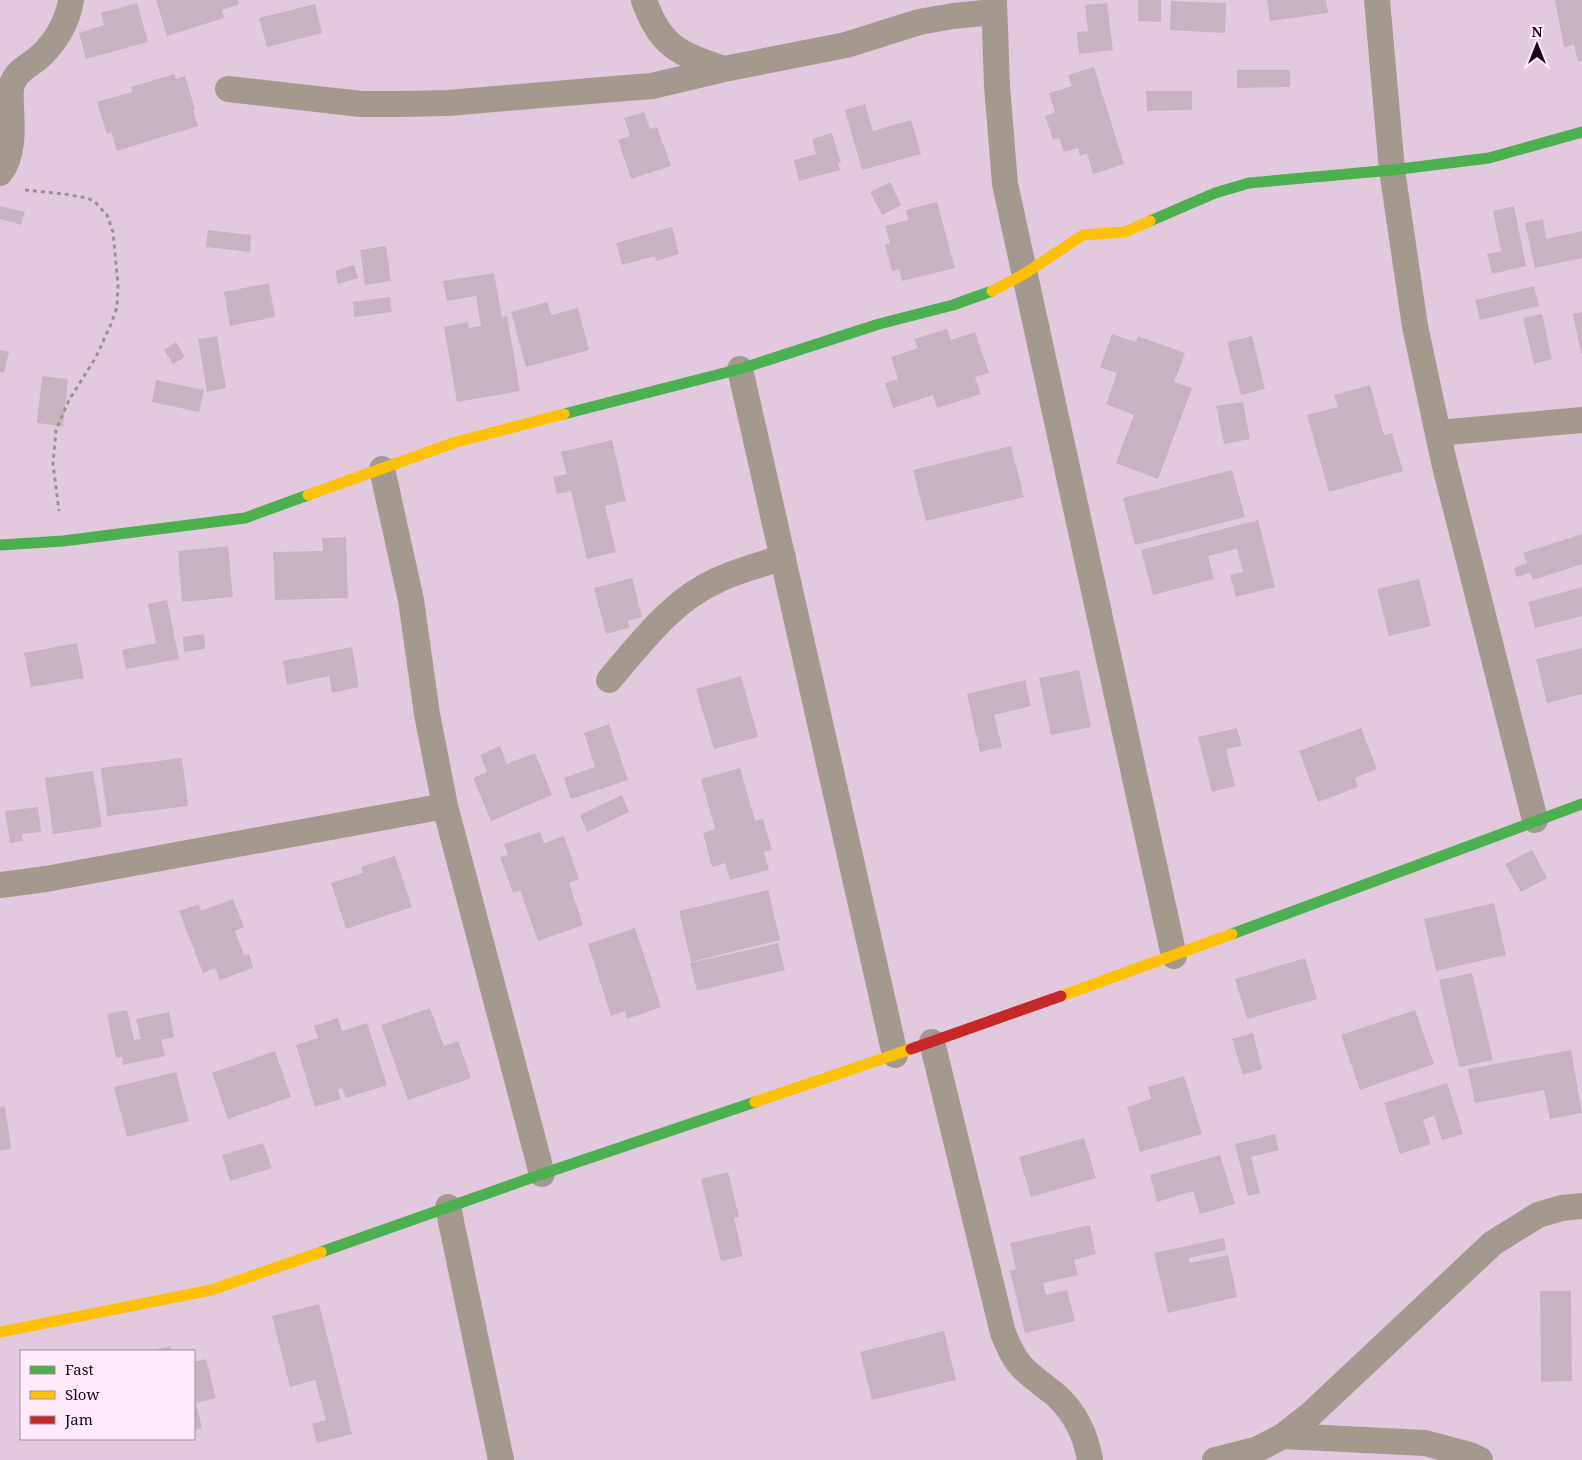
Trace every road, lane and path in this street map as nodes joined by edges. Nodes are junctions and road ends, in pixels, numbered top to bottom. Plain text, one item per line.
1 (70, 0) edge
2 (644, 0) edge
3 (1377, 0) edge
4 (994, 6) edge
5 (724, 69) junction
6 (6, 79) edge
7 (228, 89) dead end
8 (1582, 132) edge
9 (1392, 170) junction
10 (1, 172) edge
11 (1024, 274) junction
12 (740, 369) junction
13 (1582, 420) edge
14 (1438, 433) junction
15 (382, 469) junction
16 (63, 541) junction
17 (0, 545) edge
18 (783, 557) junction
19 (609, 680) dead end
20 (1582, 804) edge
21 (445, 806) junction
22 (1536, 820) junction
23 (0, 885) edge
24 (1174, 956) junction
25 (932, 1042) junction
26 (895, 1055) junction
27 (542, 1174) junction
28 (1582, 1206) edge
29 (448, 1207) junction
30 (0, 1332) edge
31 (1283, 1436) junction
32 (501, 1460) edge
33 (1090, 1460) edge
34 (1215, 1460) edge
35 (1480, 1460) edge

1 - 6 street
2 - 5 street
3 - 9 street
4 - 5 street
4 - 11 street
5 - 7 street
6 - 10 street
8 - 9 street
9 - 11 street
9 - 14 street
10 - 16 path
11 - 12 street
11 - 24 street
12 - 15 street
12 - 18 street
13 - 14 street
14 - 22 street
15 - 16 street
15 - 21 street
16 - 17 street
18 - 19 street
18 - 26 street
20 - 22 street
21 - 23 street
21 - 27 street
22 - 24 street
24 - 25 street
25 - 26 street
25 - 33 street
26 - 27 street
27 - 29 street
28 - 31 street
29 - 30 street
29 - 32 street
31 - 34 street
31 - 35 street

